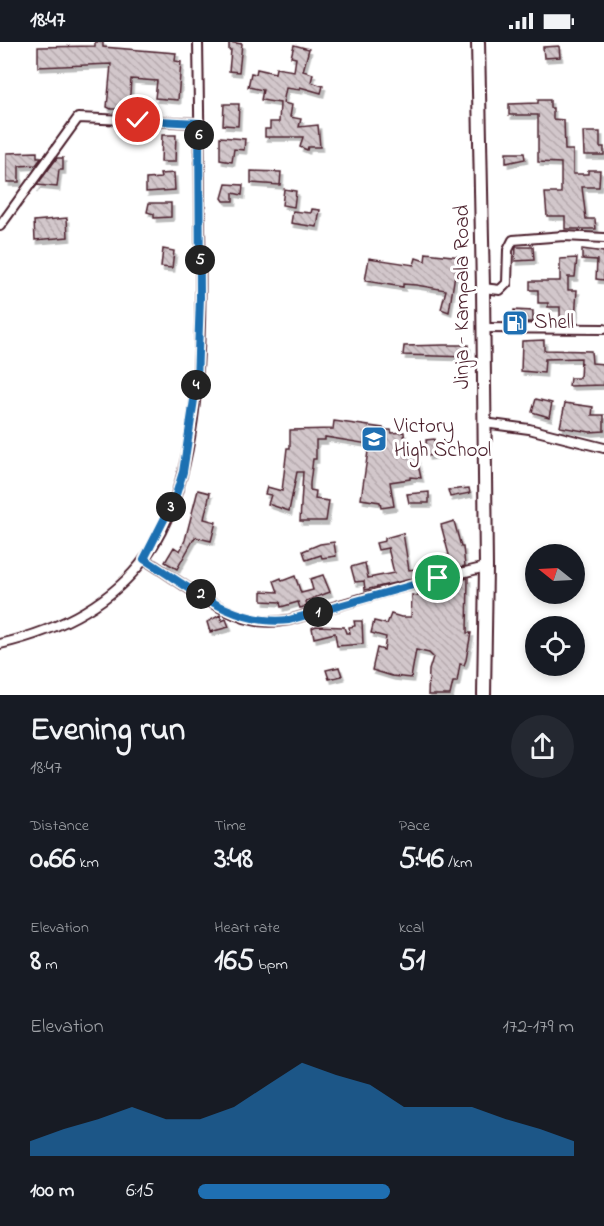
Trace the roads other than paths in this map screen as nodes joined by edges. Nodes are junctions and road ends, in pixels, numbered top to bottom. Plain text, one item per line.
1 (198, 42) edge
2 (478, 42) edge
3 (199, 123) junction
4 (0, 226) edge
5 (604, 238) edge
6 (483, 288) junction
7 (483, 328) junction
8 (604, 329) edge
9 (484, 423) junction
10 (604, 448) edge
11 (144, 559) junction
12 (486, 567) junction
13 (0, 644) edge
14 (484, 695) edge

1 - 3 street
2 - 6 highway, Jinja - Kampala Road
3 - 4 street
3 - 11 street
5 - 6 street
6 - 7 highway, Jinja - Kampala Road
7 - 8 street
7 - 9 highway, Jinja - Kampala Road
9 - 10 street
9 - 12 highway, Jinja - Kampala Road
11 - 12 street
11 - 13 street
12 - 14 highway, Jinja - Kampala Road

